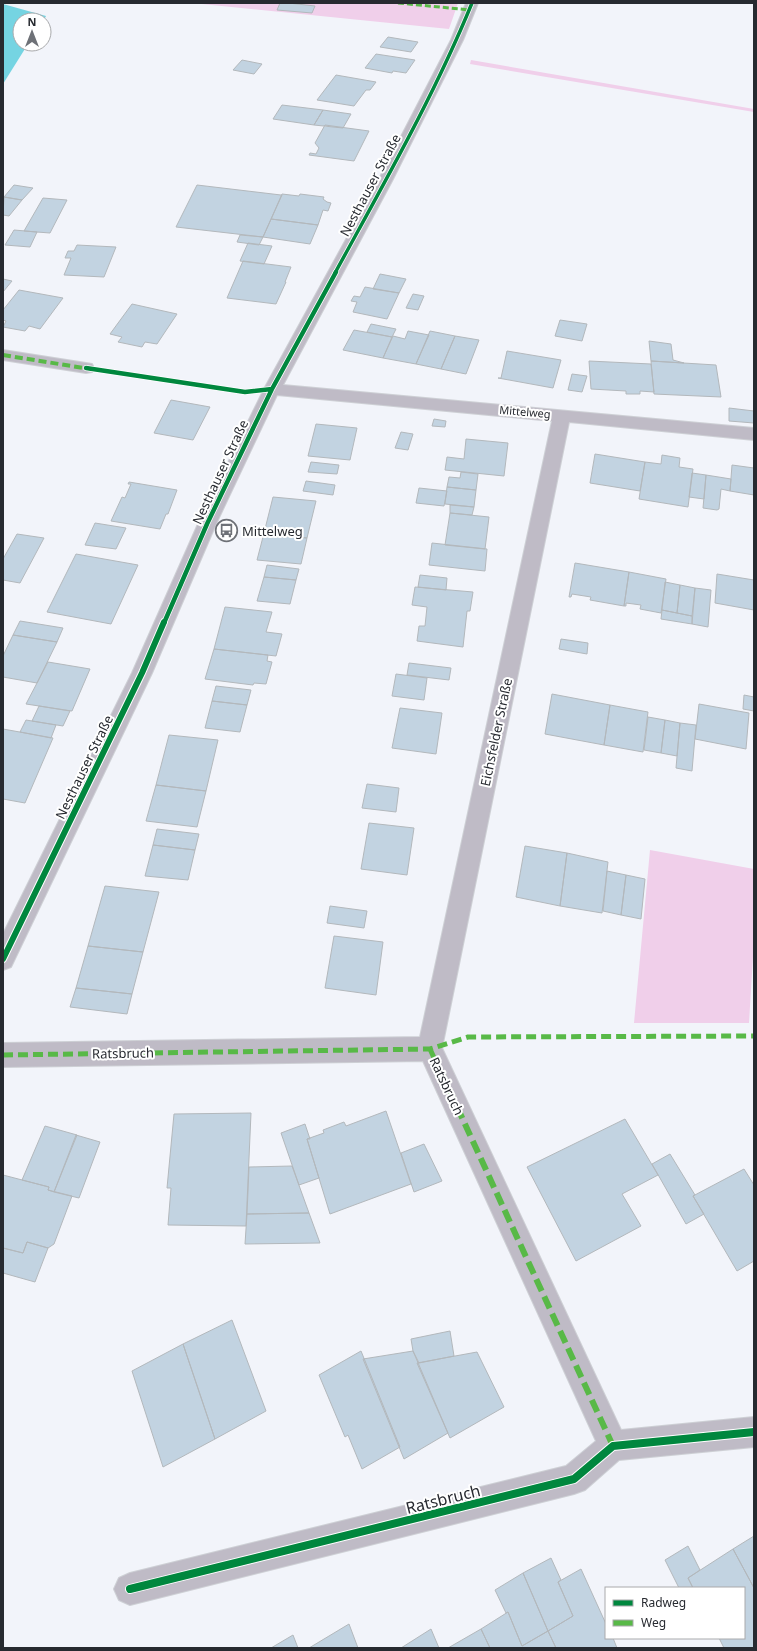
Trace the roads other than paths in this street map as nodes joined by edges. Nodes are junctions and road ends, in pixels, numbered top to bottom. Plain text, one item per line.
1 (472, 3) edge
2 (3, 355) edge
3 (86, 368) dead end
4 (272, 389) junction
5 (562, 416) junction
6 (754, 434) edge
7 (3, 959) edge
8 (430, 1048) junction
9 (3, 1055) edge
10 (754, 1432) edge
11 (613, 1446) junction
12 (130, 1589) dead end

1 - 4 street, Nesthauser Straße
2 - 3 street
4 - 5 street, Mittelweg
4 - 7 street, Nesthauser Straße
5 - 6 street, Mittelweg
5 - 8 street, Eichsfelder Straße
8 - 9 street, Ratsbruch
8 - 11 street, Ratsbruch
10 - 11 street
11 - 12 street, Ratsbruch

